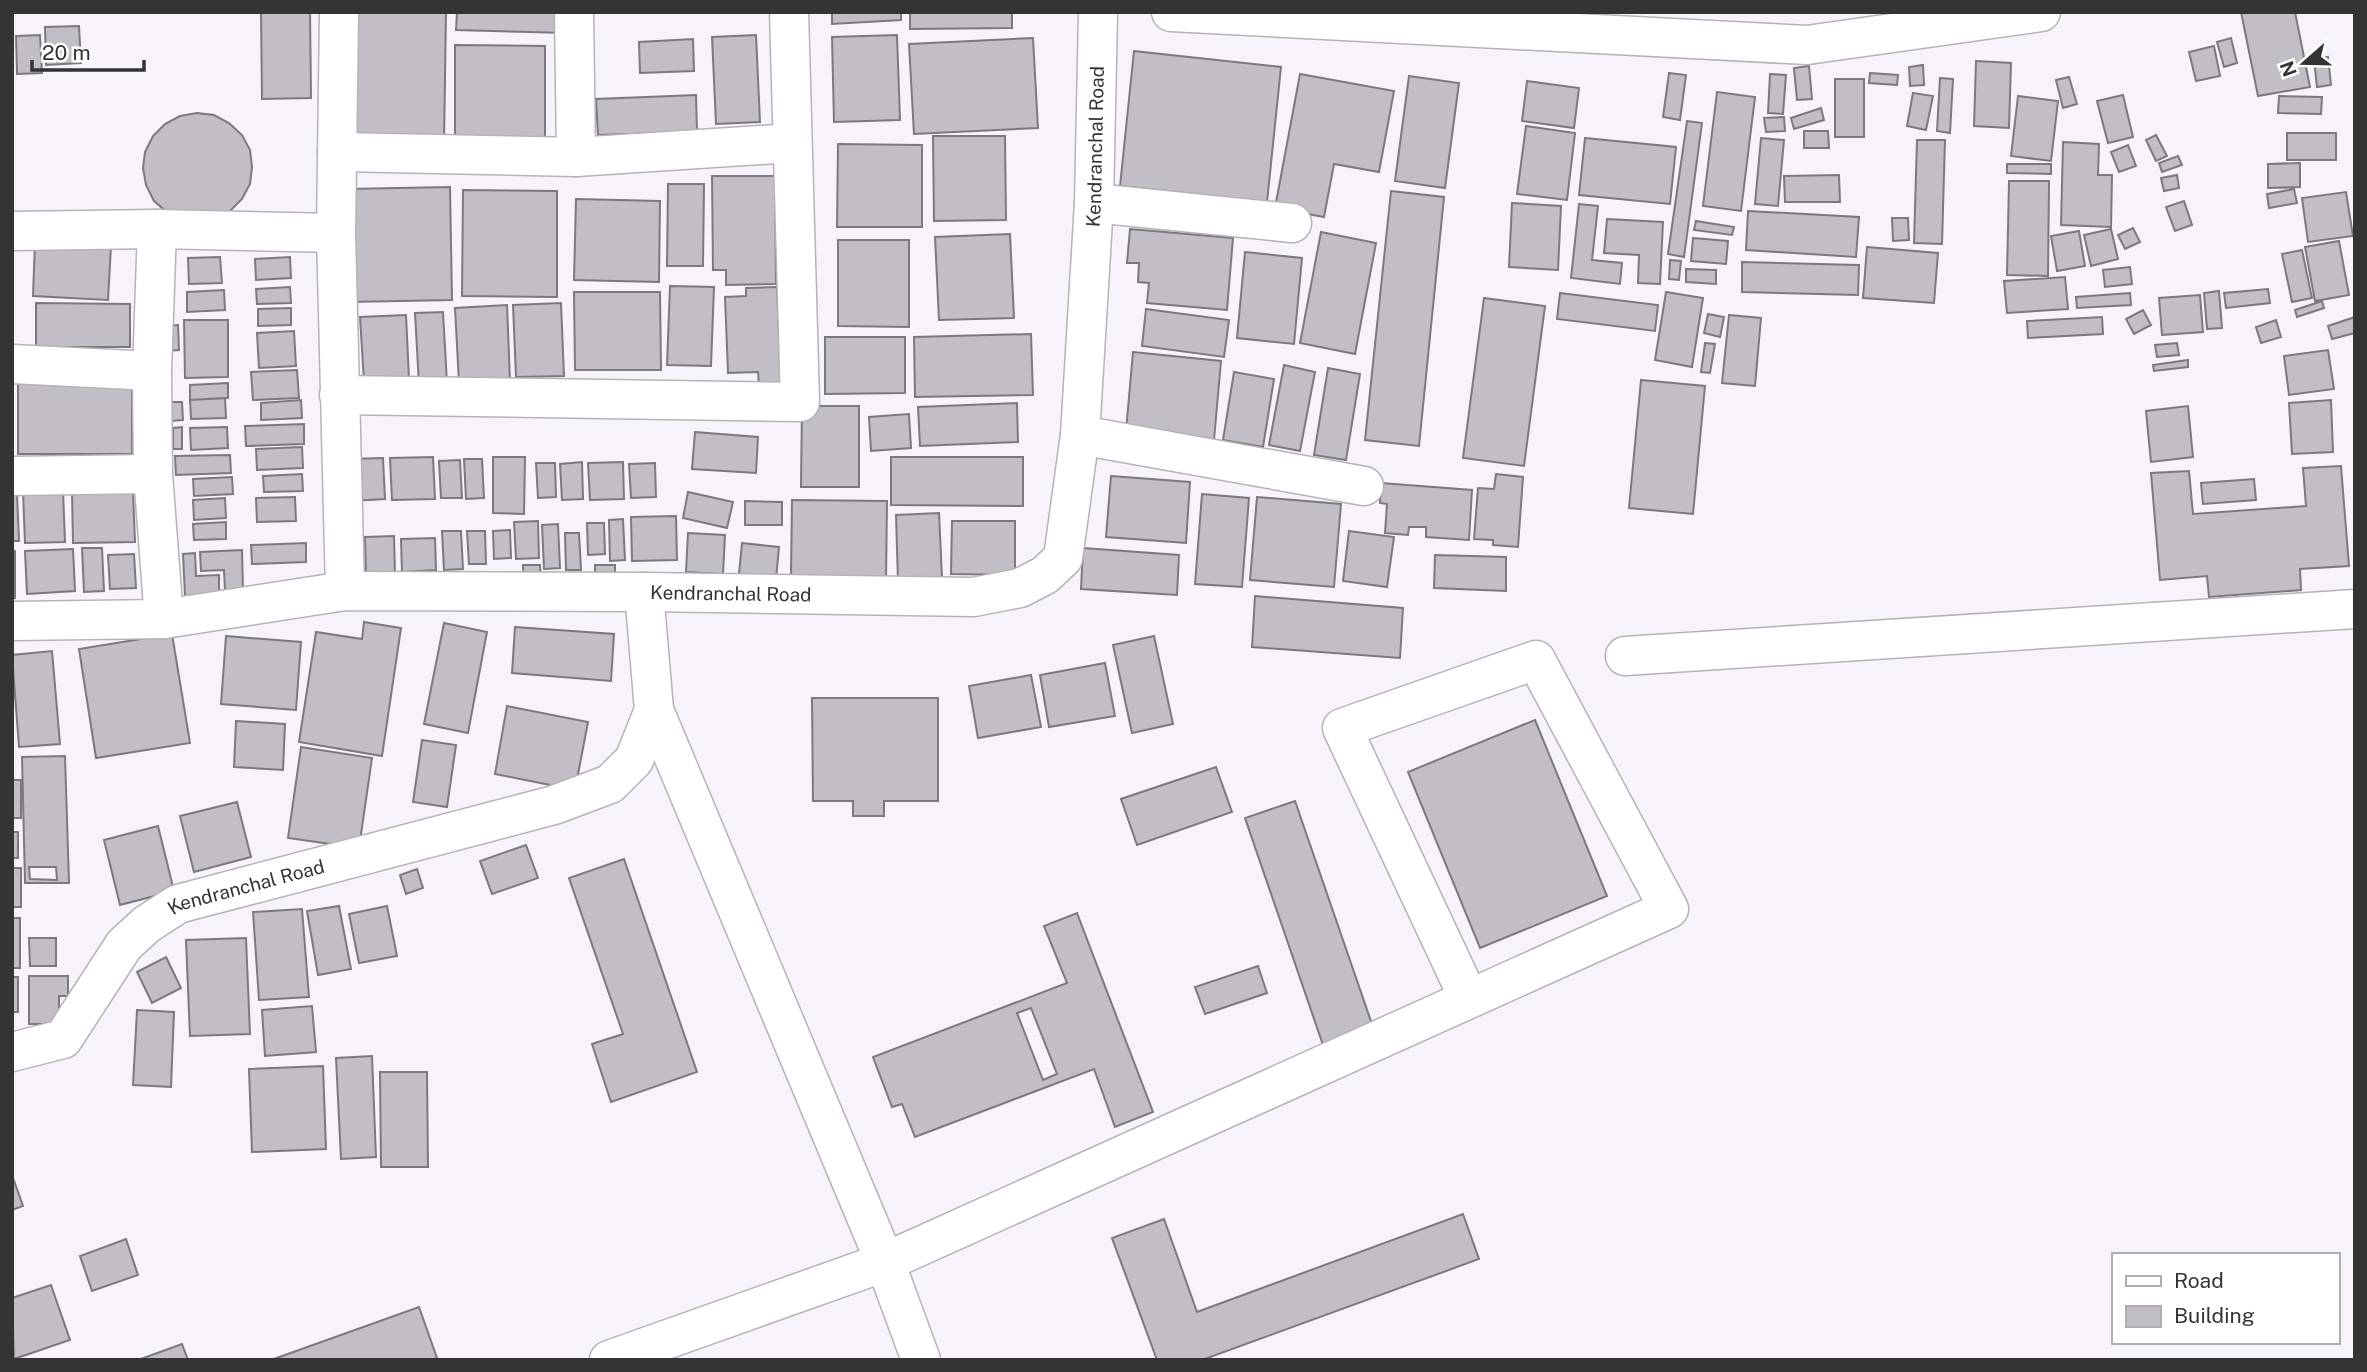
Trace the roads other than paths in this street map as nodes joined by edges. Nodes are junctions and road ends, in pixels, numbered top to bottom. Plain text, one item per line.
1 (339, 12) edge
2 (574, 12) edge
3 (789, 12) edge
4 (1098, 12) edge
5 (1171, 12) edge
6 (2041, 12) edge
7 (1533, 21) edge
8 (792, 143) junction
9 (337, 152) junction
10 (576, 157) junction
11 (1094, 203) junction
12 (1292, 223) dead end
13 (156, 229) junction
14 (12, 231) edge
15 (336, 233) junction
16 (12, 364) edge
17 (152, 371) junction
18 (339, 395) junction
19 (1080, 435) junction
20 (153, 474) junction
21 (12, 476) edge
22 (1364, 486) dead end
23 (345, 591) junction
24 (645, 592) junction
25 (2355, 609) edge
26 (164, 619) junction
27 (12, 621) edge
28 (1625, 656) dead end
29 (654, 709) junction
30 (1469, 999) junction
31 (12, 1052) edge
32 (885, 1262) junction
33 (609, 1360) edge
34 (921, 1360) edge

1 - 9 street
2 - 10 street
3 - 8 street
4 - 11 street, Kendranchal Road
5 - 7 street
6 - 7 street
8 - 10 street
8 - 18 street
9 - 10 street
9 - 15 street
11 - 12 street
11 - 19 street, Kendranchal Road
13 - 14 street
13 - 15 street
13 - 17 street
15 - 18 street
16 - 17 street
17 - 20 street
18 - 23 street
19 - 22 street
19 - 24 street, Kendranchal Road
20 - 21 street
20 - 26 street
23 - 24 street
23 - 26 street
24 - 29 street, Kendranchal Road
25 - 28 street
26 - 27 street
29 - 31 street, Kendranchal Road
29 - 32 street
30 - 30 street
30 - 32 street
32 - 33 street
32 - 34 street

